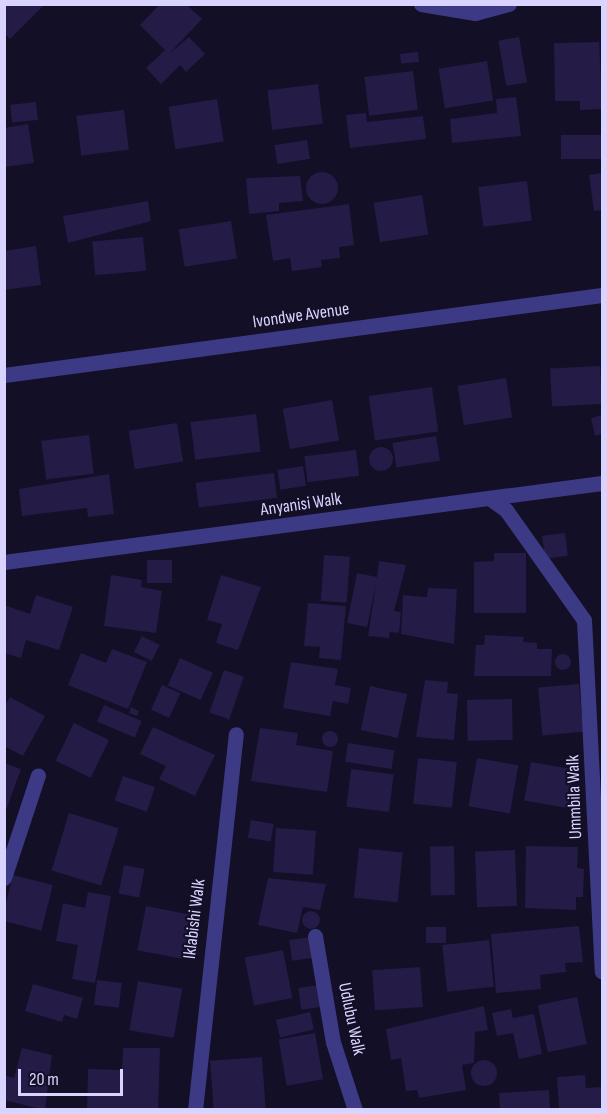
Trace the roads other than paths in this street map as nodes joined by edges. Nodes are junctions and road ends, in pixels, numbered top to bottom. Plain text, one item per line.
1 (421, 4) edge
2 (509, 4) edge
3 (603, 295) edge
4 (4, 375) edge
5 (603, 483) edge
6 (489, 498) junction
7 (4, 562) edge
8 (236, 734) dead end
9 (38, 775) dead end
10 (4, 878) edge
11 (315, 936) dead end
12 (603, 972) edge
13 (195, 1110) edge
14 (355, 1110) edge

1 - 2 street
3 - 4 street, Ivondwe Avenue
5 - 6 street, Anyanisi Walk
6 - 7 street, Anyanisi Walk
6 - 12 street, Ummbila Walk
8 - 13 street, Iklabishi Walk
9 - 10 street
11 - 14 street, Udlubu Walk

